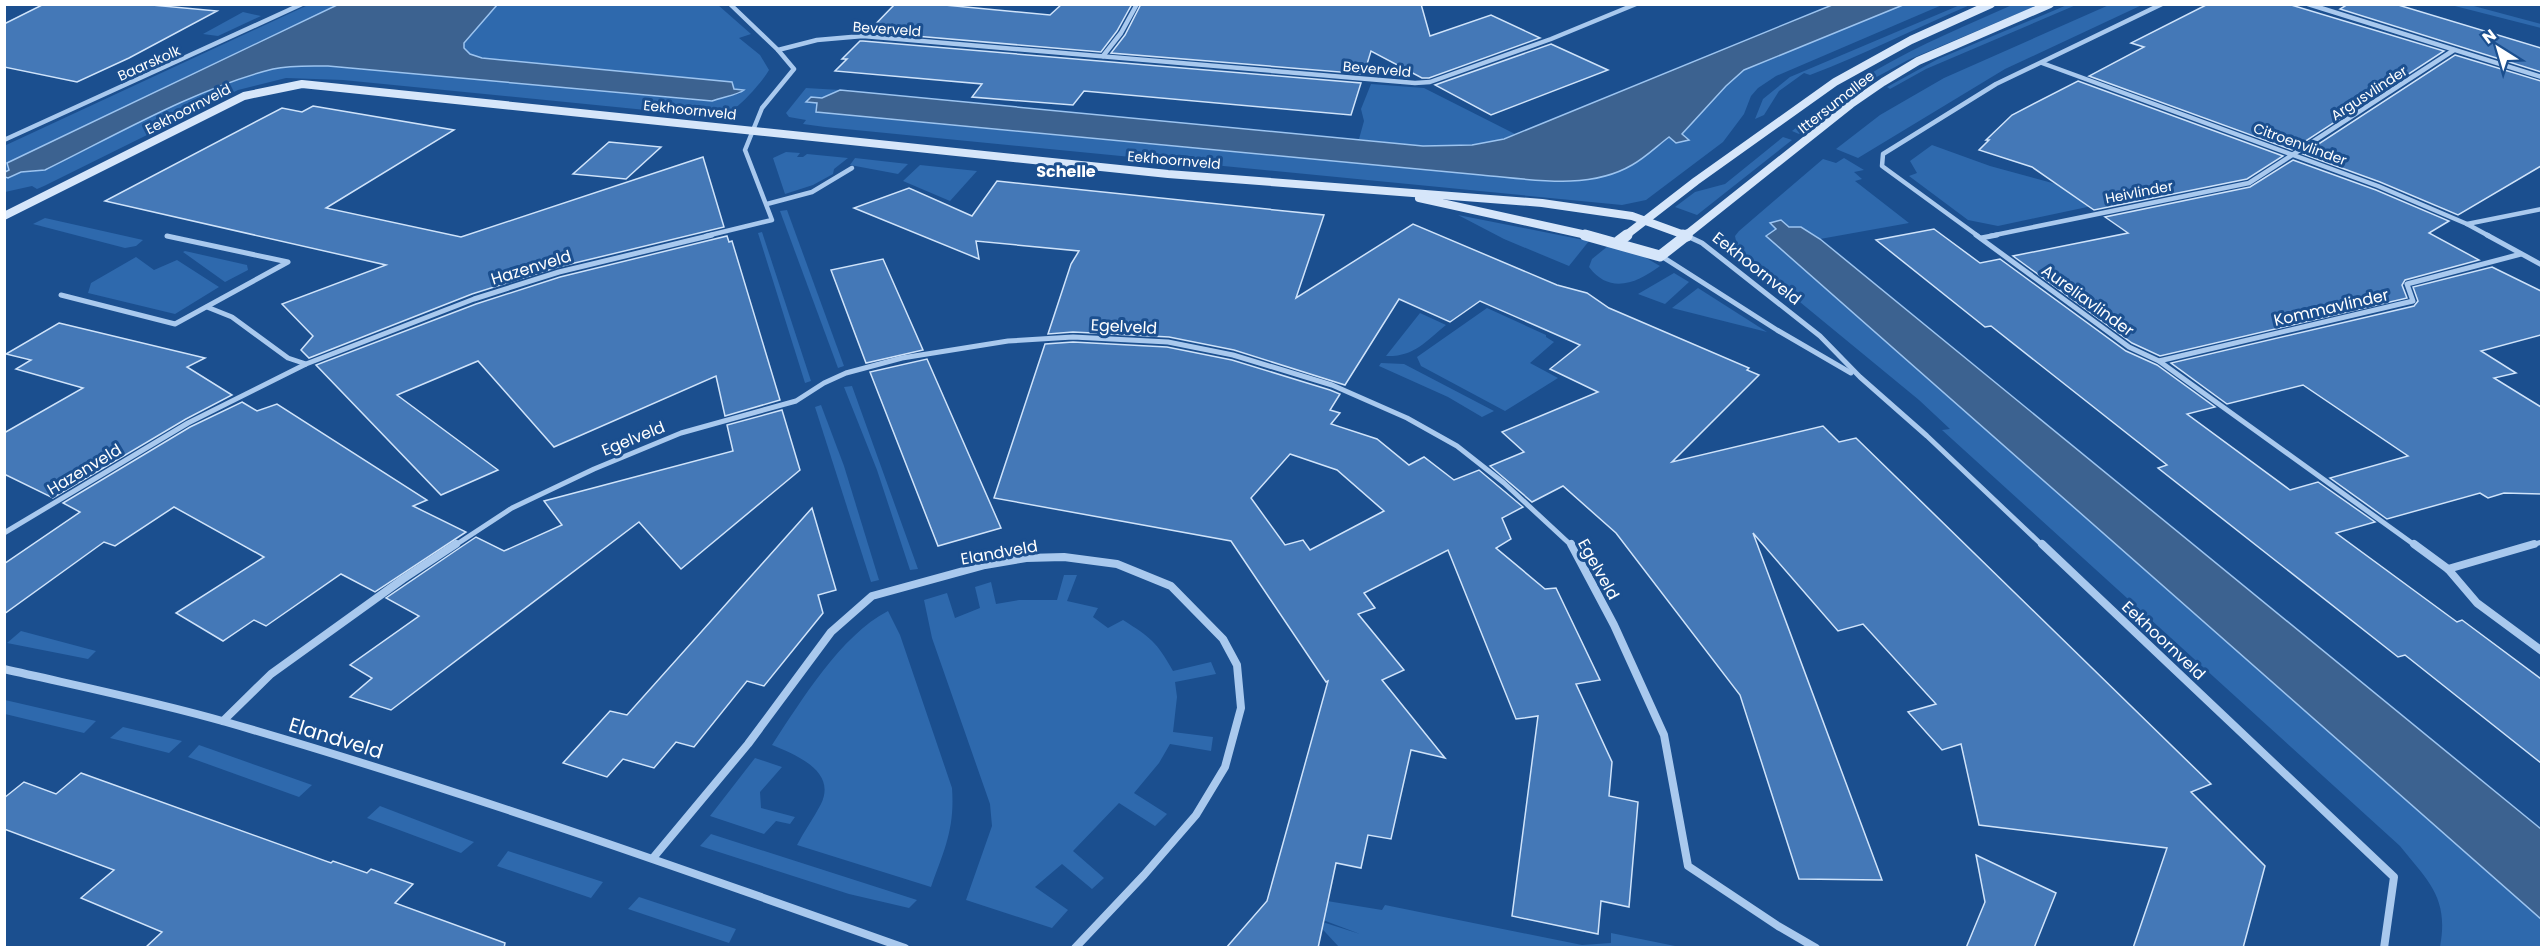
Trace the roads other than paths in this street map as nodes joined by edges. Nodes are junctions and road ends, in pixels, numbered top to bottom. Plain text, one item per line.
1 (302, 4) edge
2 (730, 4) edge
3 (1137, 4) edge
4 (1636, 4) edge
5 (1991, 4) edge
6 (2050, 4) edge
7 (2162, 4) edge
8 (2308, 4) edge
9 (778, 50) junction
10 (2454, 50) junction
11 (1103, 56) junction
12 (2042, 63) junction
13 (2541, 77) edge
14 (752, 130) junction
15 (4, 140) edge
16 (2295, 154) junction
17 (852, 168) dead end
18 (1402, 193) junction
19 (767, 204) junction
20 (2541, 209) edge
21 (5, 216) edge
22 (1645, 220) junction
23 (2467, 224) junction
24 (167, 236) dead end
25 (1687, 236) junction
26 (1981, 238) junction
27 (1619, 241) junction
28 (2521, 254) junction
29 (1660, 256) junction
30 (2541, 265) edge
31 (61, 295) dead end
32 (207, 307) junction
33 (2159, 361) junction
34 (306, 364) junction
35 (1860, 378) junction
36 (4, 533) edge
37 (2541, 542) edge
38 (2448, 569) junction
39 (2541, 651) edge
40 (4, 669) edge
41 (223, 721) junction
42 (653, 858) junction
43 (905, 948) edge
44 (1075, 948) edge
45 (1816, 948) edge
46 (2384, 948) edge

1 - 15 street, Baarskolk
2 - 9 street
3 - 11 street
4 - 11 street, Beverveld
5 - 22 street, Ittersumallee
6 - 25 street, Ittersumallee
7 - 12 street, Aureliavlinder
8 - 10 street
9 - 11 street, Beverveld
9 - 14 street
10 - 13 street
10 - 16 street, Argusvlinder
12 - 16 street, Citroenvlinder
12 - 26 street, Aureliavlinder
14 - 18 street, Eekhoornveld
14 - 19 street
14 - 21 street, Eekhoornveld
16 - 23 street, Citroenvlinder
16 - 26 street, Heivlinder
17 - 19 street
18 - 22 street, Eekhoornveld
18 - 27 street, Eekhoornveld
19 - 34 street, Hazenveld
20 - 23 street
22 - 25 street, Eekhoornveld
22 - 27 street, Ittersumallee
23 - 28 street, Citroenvlinder
24 - 32 street
25 - 29 street, Ittersumallee
25 - 35 street, Eekhoornveld
26 - 33 street, Aureliavlinder
27 - 29 street, Eekhoornveld
28 - 30 street, Citroenvlinder
28 - 33 street, Kommavlinder
29 - 35 street, Eekhoornveld
31 - 32 street
32 - 34 street
33 - 38 street, Aureliavlinder
34 - 36 street, Hazenveld
35 - 46 street, Eekhoornveld
37 - 38 street
38 - 39 street, Aureliavlinder
40 - 41 street, Elandveld
41 - 42 street, Elandveld
41 - 45 street, Egelveld
42 - 43 street, Elandveld
42 - 44 street, Elandveld

